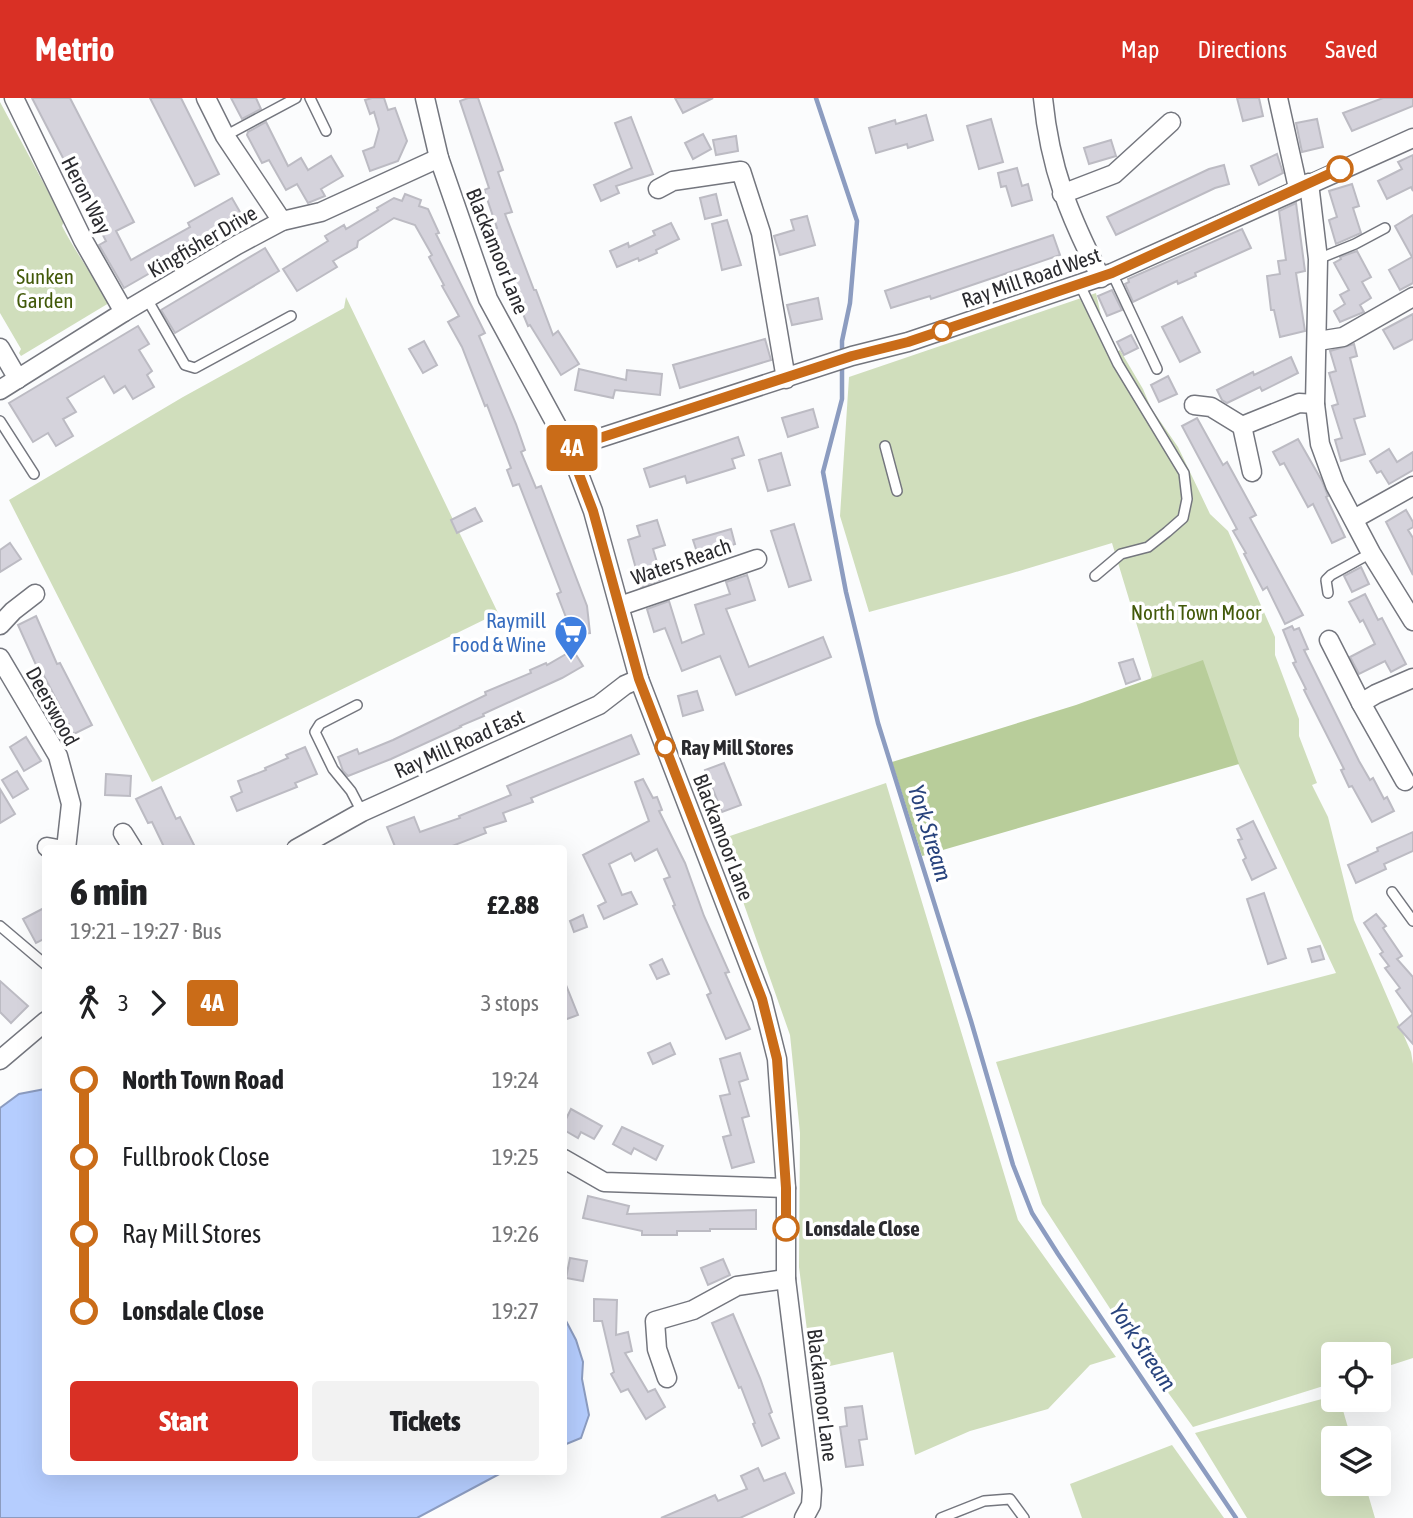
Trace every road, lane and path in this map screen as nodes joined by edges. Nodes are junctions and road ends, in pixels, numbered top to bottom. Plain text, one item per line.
1 (13, 98) edge
2 (206, 98) edge
3 (296, 98) edge
4 (310, 98) edge
5 (425, 98) edge
6 (1043, 98) edge
7 (1278, 98) edge
8 (1171, 122) dead end
9 (326, 131) dead end
10 (225, 136) junction
11 (1413, 138) edge
12 (439, 158) junction
13 (1303, 185) junction
14 (657, 189) dead end
15 (1062, 194) junction
16 (282, 221) junction
17 (1385, 228) dead end
18 (1318, 259) junction
19 (1106, 275) junction
20 (1080, 285) junction
21 (1413, 297) edge
22 (147, 299) junction
23 (124, 312) junction
24 (291, 316) dead end
25 (1318, 341) junction
26 (0, 348) edge
27 (1157, 369) dead end
28 (18, 379) junction
29 (786, 379) junction
30 (0, 390) edge
31 (1315, 404) junction
32 (1194, 405) dead end
33 (0, 421) edge
34 (1242, 426) junction
35 (885, 446) dead end
36 (569, 448) junction
37 (1252, 472) dead end
38 (34, 474) dead end
39 (1413, 486) edge
40 (897, 491) dead end
41 (1354, 519) junction
42 (1371, 553) junction
43 (757, 559) dead end
44 (1095, 576) dead end
45 (1328, 593) dead end
46 (35, 594) dead end
47 (620, 606) junction
48 (1413, 621) edge
49 (0, 625) edge
50 (1329, 640) dead end
51 (3, 663) edge
52 (1413, 678) edge
53 (639, 679) junction
54 (0, 688) edge
55 (1361, 703) junction
56 (357, 705) dead end
57 (1405, 782) dead end
58 (362, 812) junction
59 (123, 833) dead end
60 (66, 845) edge
61 (130, 845) edge
62 (303, 845) edge
63 (1392, 892) dead end
64 (1413, 921) edge
65 (0, 926) edge
66 (42, 962) edge
67 (42, 1024) edge
68 (0, 1060) edge
69 (567, 1161) edge
70 (786, 1188) junction
71 (786, 1279) junction
72 (667, 1378) dead end
73 (808, 1511) edge
74 (941, 1518) edge
75 (1024, 1518) edge

1 - 23 street, Heron Way
2 - 10 street
3 - 10 lane
4 - 9 lane
5 - 12 street, Blackamoor Lane
6 - 15 street
7 - 13 street
8 - 15 street
10 - 16 street
11 - 13 street, Ray Mill Road West
12 - 16 street, Kingfisher Drive
12 - 36 street, Blackamoor Lane
13 - 18 street
13 - 19 street, Ray Mill Road West
14 - 29 street
15 - 19 street
16 - 22 street, Kingfisher Drive
17 - 18 lane
18 - 25 street
19 - 20 street, Ray Mill Road West
19 - 27 lane
20 - 29 street, Ray Mill Road West
20 - 44 lane
21 - 25 street
22 - 23 street, Kingfisher Drive
22 - 24 lane
23 - 28 street, Kingfisher Drive
25 - 31 street
26 - 28 street
28 - 30 street, Kingfisher Drive
29 - 36 street, Ray Mill Road West
31 - 34 street
31 - 41 street
32 - 34 street
33 - 38 lane
34 - 37 street
35 - 40 lane
36 - 47 street, Blackamoor Lane
39 - 41 street
41 - 42 street
42 - 45 lane
42 - 48 street
43 - 47 street, Waters Reach
46 - 49 street
47 - 53 street, Blackamoor Lane
50 - 55 street
51 - 54 street, Deerswood
51 - 60 street, Deerswood
52 - 55 street
53 - 58 street, Ray Mill Road East
53 - 70 street, Blackamoor Lane
55 - 57 street
56 - 58 lane
58 - 62 street, Ray Mill Road East
59 - 61 street
63 - 64 lane
65 - 66 lane
67 - 68 street
69 - 70 street
70 - 71 street, Blackamoor Lane
71 - 72 street
71 - 73 street, Blackamoor Lane
74 - 75 lane

